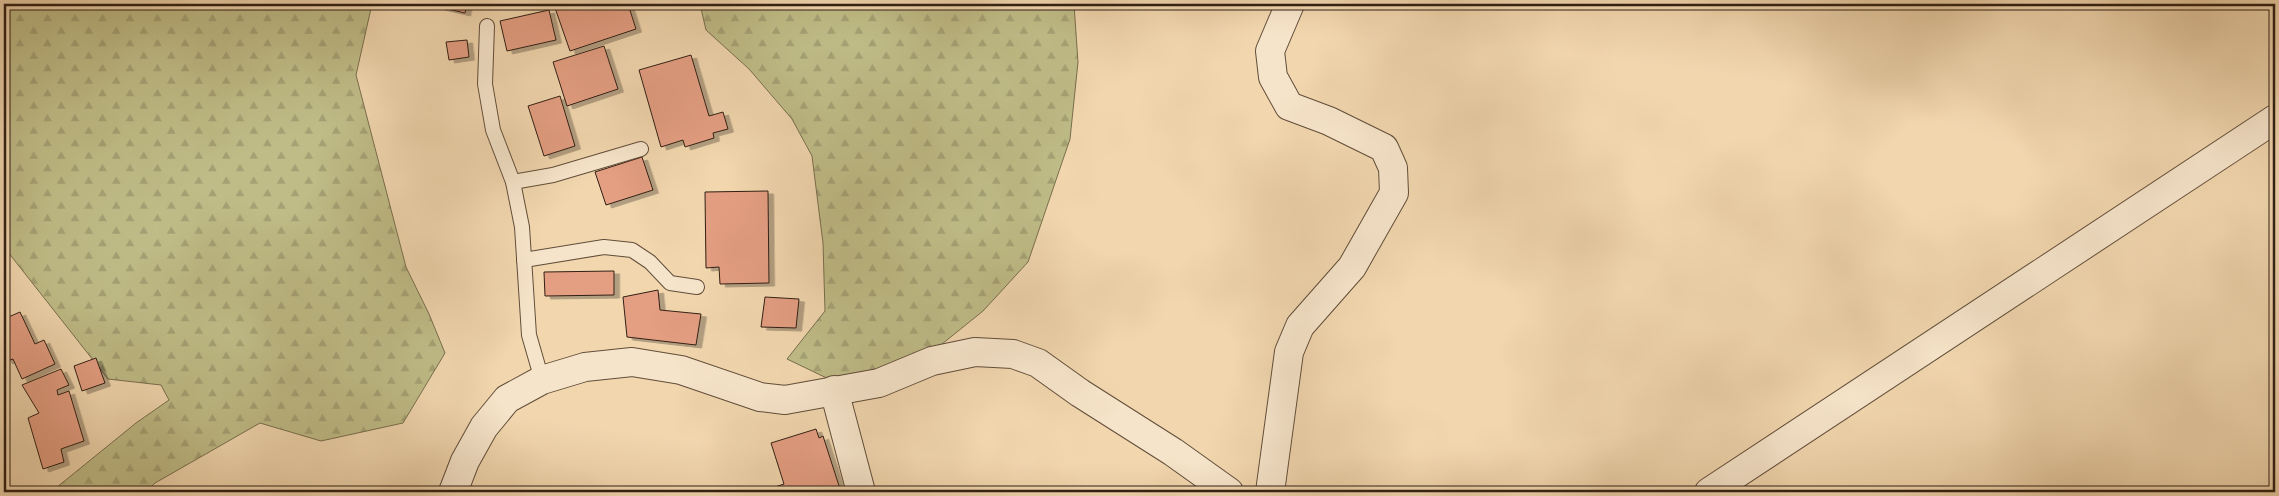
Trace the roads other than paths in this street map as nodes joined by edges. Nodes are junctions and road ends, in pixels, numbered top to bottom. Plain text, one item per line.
1 (1290, 4) edge
2 (487, 26) dead end
3 (2275, 119) edge
4 (641, 150) dead end
5 (513, 182) junction
6 (524, 260) junction
7 (697, 287) dead end
8 (542, 380) junction
9 (834, 390) junction
10 (453, 492) edge
11 (861, 492) edge
12 (1228, 492) edge
13 (1270, 492) edge
14 (1709, 492) edge

1 - 13 street
2 - 5 lane
3 - 14 street
4 - 5 lane
5 - 6 lane
6 - 7 lane
6 - 8 lane
8 - 9 street
8 - 10 street
9 - 11 street
9 - 12 street

